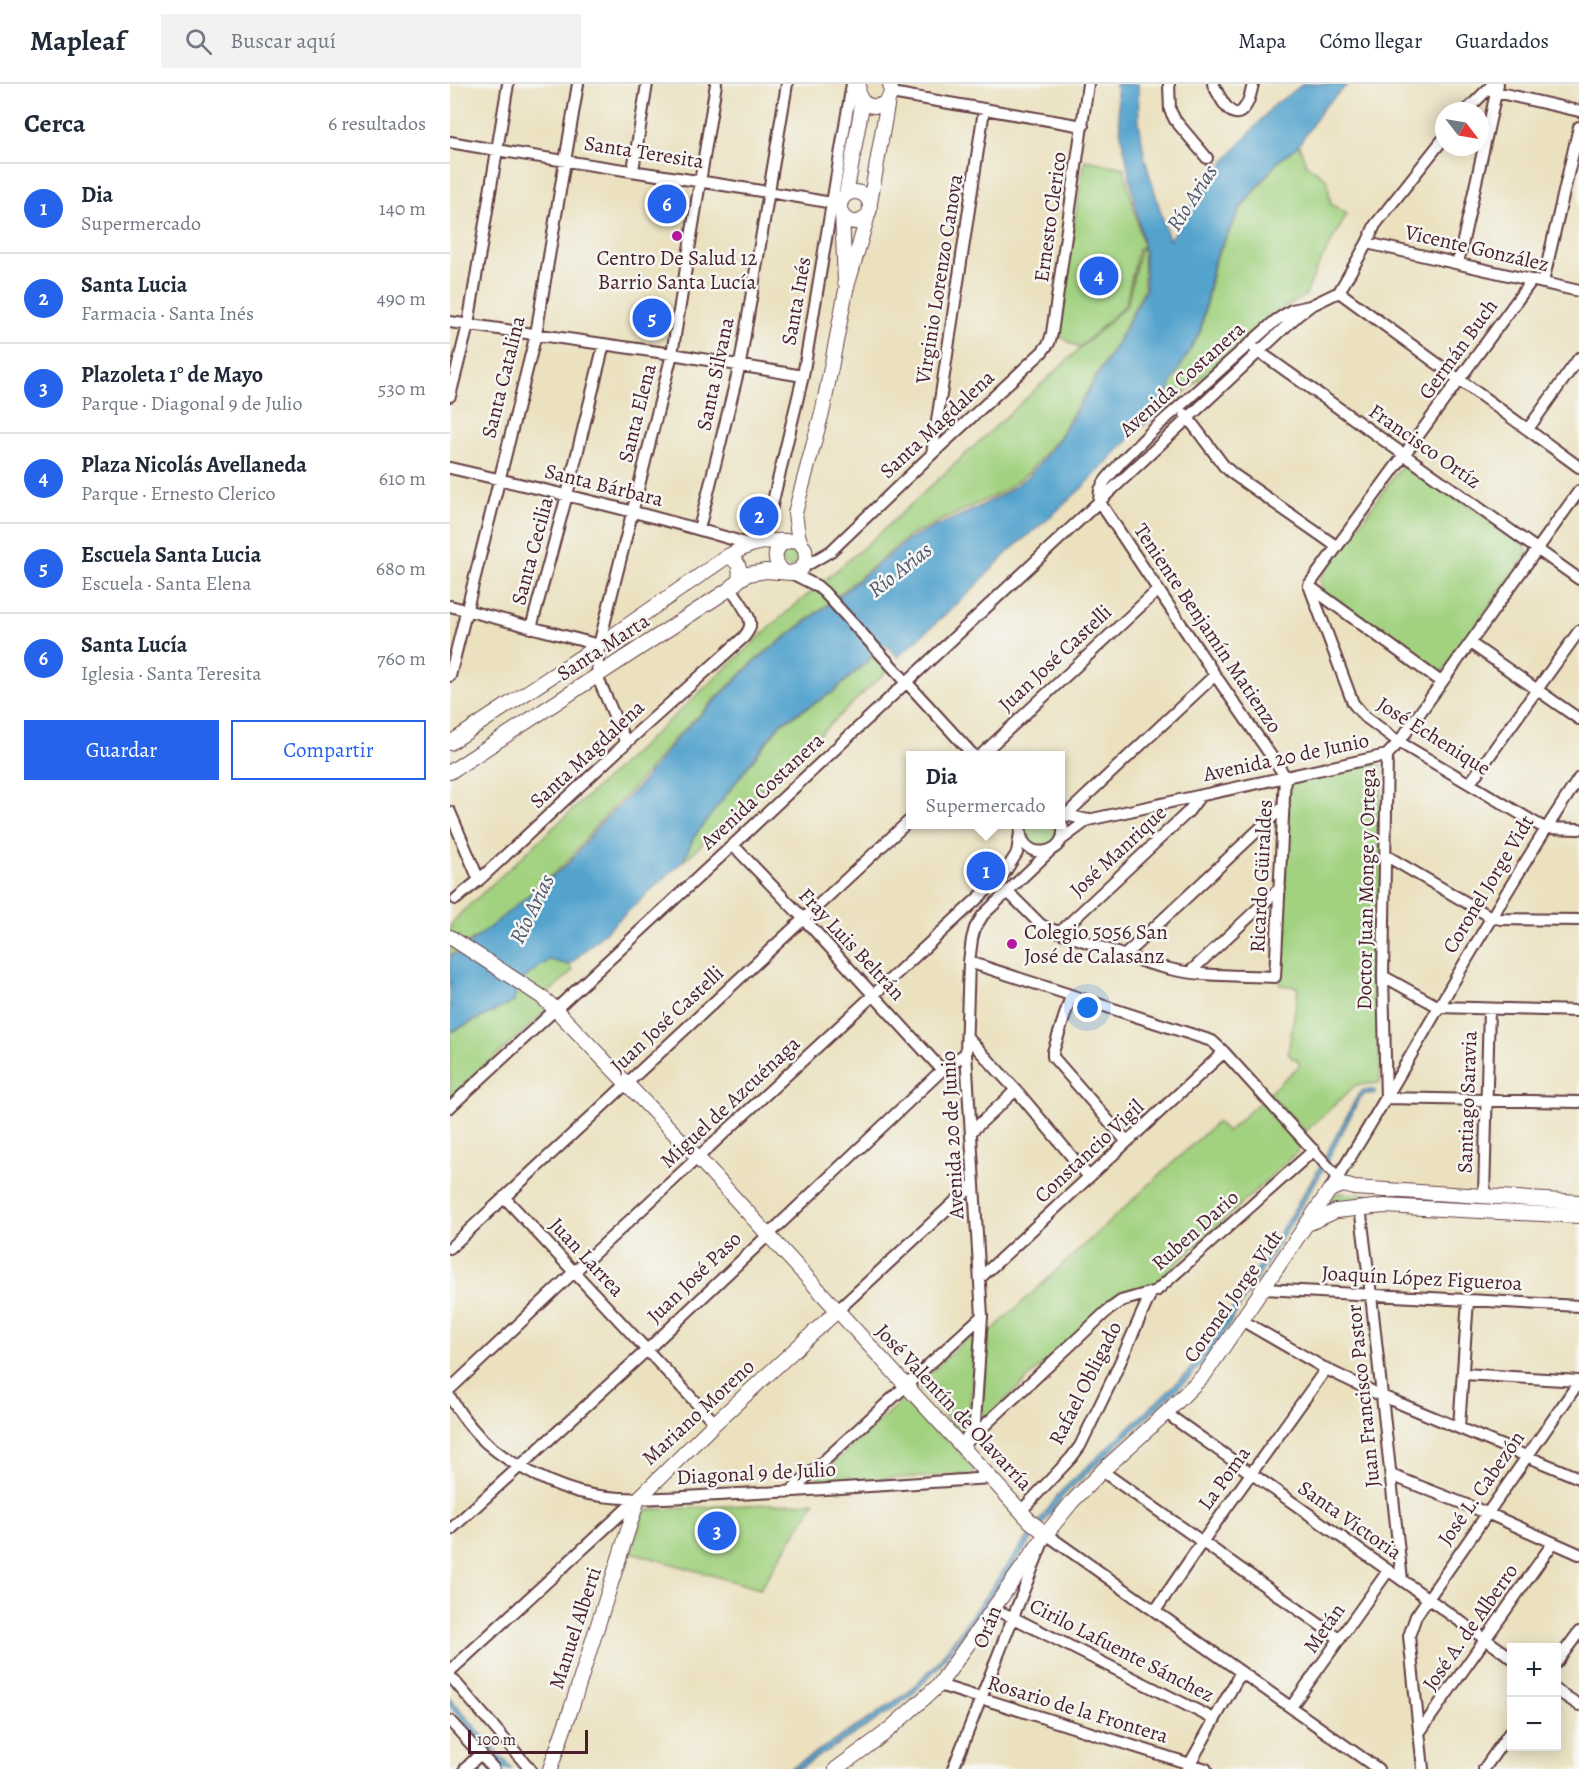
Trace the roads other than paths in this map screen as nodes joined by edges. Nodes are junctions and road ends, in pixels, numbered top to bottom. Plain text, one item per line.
1 (508, 84) edge
2 (578, 84) edge
3 (647, 84) edge
4 (716, 84) edge
5 (787, 84) edge
6 (1088, 84) edge
7 (1169, 84) edge
8 (1213, 84) edge
9 (1253, 84) edge
10 (1493, 88) edge
11 (856, 89) edge
12 (890, 89) edge
13 (1477, 102) edge
14 (984, 110) junction
15 (1579, 111) edge
16 (1083, 126) junction
17 (1579, 127) edge
18 (450, 142) edge
19 (1435, 149) edge
20 (496, 150) junction
21 (1207, 158) dead end
22 (565, 160) junction
23 (633, 170) junction
24 (701, 181) junction
25 (770, 192) junction
26 (841, 203) junction
27 (869, 209) junction
28 (1367, 243) junction
29 (1458, 263) junction
30 (1538, 281) junction
31 (846, 290) junction
32 (1579, 291) edge
33 (1339, 292) junction
34 (1310, 306) junction
35 (450, 322) edge
36 (468, 325) junction
37 (536, 334) junction
38 (604, 344) junction
39 (1249, 344) junction
40 (1042, 352) joint
41 (1258, 352) junction
42 (672, 354) junction
43 (1579, 358) edge
44 (740, 364) junction
45 (802, 376) junction
46 (1460, 380) junction
47 (450, 396) edge
48 (1179, 406) junction
49 (1188, 419) junction
50 (1528, 429) junction
51 (932, 454) junction
52 (1405, 455) junction
53 (1579, 467) edge
54 (450, 468) edge
55 (498, 479) junction
56 (1579, 491) edge
57 (567, 495) junction
58 (798, 500) junction
59 (1099, 501) junction
60 (633, 513) junction
61 (768, 522) junction
62 (699, 530) junction
63 (779, 543) junction
64 (748, 544) junction
65 (1336, 546) junction
66 (1538, 549) junction
67 (728, 556) junction
68 (799, 563) junction
69 (766, 571) junction
70 (1579, 579) edge
71 (735, 584) junction
72 (1308, 585) junction
73 (820, 589) junction
74 (1158, 590) junction
75 (450, 606) edge
76 (467, 610) junction
77 (531, 628) junction
78 (1579, 631) edge
79 (1470, 643) junction
80 (599, 645) junction
81 (1215, 675) junction
82 (450, 676) edge
83 (597, 676) junction
84 (906, 681) junction
85 (1441, 682) junction
86 (1537, 690) junction
87 (1579, 719) edge
88 (1400, 741) junction
89 (450, 743) edge
90 (626, 743) junction
91 (969, 751) edge
92 (985, 751) edge
93 (1387, 755) junction
94 (450, 772) edge
95 (1286, 776) junction
96 (1579, 778) edge
97 (1470, 783) junction
98 (1200, 796) junction
99 (1284, 806) junction
100 (450, 812) edge
101 (1065, 814) edge
102 (1065, 816) edge
103 (1088, 820) junction
104 (906, 824) edge
105 (1546, 828) junction
106 (1020, 829) edge
107 (1021, 829) edge
108 (1063, 829) edge
109 (1579, 829) edge
110 (1061, 840) junction
111 (733, 845) junction
112 (1051, 850) junction
113 (1385, 855) junction
114 (479, 880) junction
115 (1280, 888) junction
116 (1008, 892) junction
117 (456, 899) dead end
118 (1491, 917) junction
119 (803, 918) junction
120 (1579, 920) edge
121 (1060, 932) junction
122 (450, 937) edge
123 (1125, 955) junction
124 (969, 962) junction
125 (1190, 972) junction
126 (1383, 976) junction
127 (874, 996) junction
128 (1071, 996) junction
129 (1438, 1007) junction
130 (555, 1009) junction
131 (1489, 1009) junction
132 (1579, 1011) edge
133 (967, 1037) junction
134 (1224, 1052) junction
135 (966, 1053) junction
136 (942, 1070) junction
137 (628, 1083) junction
138 (1016, 1090) junction
139 (1386, 1098) junction
140 (1487, 1100) junction
141 (1579, 1102) edge
142 (450, 1107) edge
143 (970, 1132) junction
144 (1127, 1142) junction
145 (698, 1158) junction
146 (1320, 1158) junction
147 (1089, 1177) junction
148 (974, 1184) junction
149 (1346, 1184) junction
150 (1328, 1192) junction
151 (1484, 1195) junction
152 (504, 1197) junction
153 (1579, 1202) edge
154 (1360, 1208) junction
155 (1338, 1211) junction
156 (1579, 1216) edge
157 (1308, 1225) junction
158 (767, 1234) junction
159 (450, 1248) edge
160 (574, 1272) junction
161 (980, 1278) junction
162 (1264, 1289) junction
163 (1150, 1293) junction
164 (1371, 1294) junction
165 (1468, 1300) junction
166 (1579, 1306) edge
167 (838, 1311) junction
168 (982, 1316) junction
169 (1243, 1321) junction
170 (647, 1350) junction
171 (1326, 1369) junction
172 (1464, 1374) junction
173 (1579, 1381) edge
174 (906, 1385) junction
175 (450, 1389) edge
176 (1382, 1396) junction
177 (450, 1397) edge
178 (1166, 1413) junction
179 (715, 1423) junction
180 (1460, 1427) junction
181 (962, 1446) junction
182 (1527, 1456) junction
183 (519, 1466) junction
184 (1102, 1471) junction
185 (1252, 1474) junction
186 (1391, 1475) junction
187 (992, 1478) junction
188 (1579, 1478) edge
189 (790, 1492) junction
190 (638, 1499) junction
191 (1021, 1511) junction
192 (1487, 1514) junction
193 (450, 1530) edge
194 (1044, 1532) junction
195 (1202, 1542) junction
196 (1553, 1543) junction
197 (1579, 1554) edge
198 (1388, 1571) junction
199 (1402, 1580) junction
200 (1426, 1599) junction
201 (993, 1609) junction
202 (1155, 1611) junction
203 (1012, 1617) junction
204 (1579, 1632) edge
205 (1340, 1639) junction
206 (1484, 1639) junction
207 (1507, 1655) edge
208 (1561, 1658) edge
209 (450, 1671) edge
210 (1241, 1672) junction
211 (450, 1676) edge
212 (939, 1686) junction
213 (1561, 1693) edge
214 (980, 1699) junction
215 (1579, 1705) edge
216 (1292, 1707) junction
217 (1214, 1719) junction
218 (450, 1721) edge
219 (1419, 1733) junction
220 (1507, 1736) edge
221 (481, 1753) junction
222 (1188, 1766) edge
223 (465, 1769) edge
224 (494, 1769) edge
225 (530, 1769) edge
226 (550, 1769) edge
227 (836, 1769) edge
228 (953, 1769) edge
229 (1206, 1769) edge
230 (1378, 1769) edge
231 (1424, 1769) edge
232 (1484, 1769) edge

1 - 20 street
2 - 22 street, Santa Catalina
3 - 23 street
4 - 24 street, Santa Elena
5 - 25 street, Santa Silvana
6 - 16 street, Ernesto Clerico
7 - 21 street
8 - 9 street
10 - 13 street
10 - 15 street
10 - 29 street
11 - 12 main road
11 - 26 main road
12 - 14 street
12 - 27 main road
14 - 16 street
14 - 51 street, Virginio Lorenzo Canova
16 - 40 street, Ernesto Clerico
17 - 30 street, Germán Buch
18 - 20 street, Santa Teresita
19 - 28 street
20 - 22 street, Santa Teresita
20 - 36 street
22 - 23 street, Santa Teresita
22 - 37 street, Santa Catalina
23 - 24 street, Santa Teresita
24 - 25 street, Santa Teresita
24 - 42 street, Santa Elena
25 - 26 street, Santa Teresita
25 - 44 street, Santa Silvana
26 - 27 main road
26 - 27 main road
26 - 31 main road
26 - 45 street, Santa Inés
27 - 31 main road
28 - 29 street, Vicente González
28 - 33 street
29 - 30 street, Vicente González
30 - 32 street, Vicente González
30 - 46 street, Germán Buch
31 - 58 main road
33 - 34 street, Avenida Costanera
33 - 46 street
34 - 39 street, Avenida Costanera
34 - 41 street, Avenida Costanera
35 - 36 street
36 - 37 street
36 - 47 street
37 - 38 street
37 - 55 street, Santa Catalina
38 - 42 street
38 - 57 street, Santa Cecilia
39 - 41 street, Francisco Ortíz
39 - 48 street, Avenida Costanera
40 - 51 street, Santa Magdalena
41 - 49 street, Avenida Costanera
41 - 52 street, Francisco Ortíz
42 - 44 street
42 - 60 street, Santa Elena
43 - 50 street
44 - 45 street
44 - 62 street, Santa Silvana
45 - 61 street, Santa Inés
46 - 50 street
46 - 52 street, Germán Buch
48 - 49 street
48 - 59 street, Avenida Costanera
49 - 59 street, Avenida Costanera
49 - 65 street
50 - 53 street
51 - 68 street, Santa Magdalena
52 - 65 street, Germán Buch
52 - 66 street, Francisco Ortíz
54 - 55 street, Santa Bárbara
55 - 57 street, Santa Bárbara
55 - 76 street, Santa Catalina
56 - 66 street, Doctor Juan Monge y Ortega
57 - 60 street, Santa Bárbara
57 - 77 street, Santa Cecilia
58 - 63 main road
58 - 68 main road
59 - 74 street, Teniente Benjamín Matienzo
59 - 84 street, Avenida Costanera
60 - 62 street, Santa Bárbara
60 - 80 street, Santa Elena
61 - 63 street, Santa Inés
61 - 64 street, Santa Inés
62 - 64 street, Santa Bárbara
63 - 64 main road
63 - 68 main road
63 - 68 main road
64 - 67 main road, Santa Marta
64 - 69 main road
65 - 72 street, Germán Buch
66 - 70 street, Francisco Ortíz
66 - 79 street, Doctor Juan Monge y Ortega
67 - 71 main road
67 - 80 main road, Santa Marta
68 - 69 main road, Santa Marta
68 - 73 street
68 - 73 street
69 - 71 main road, Santa Marta
71 - 83 main road, Santa Marta
71 - 90 street, Santa Magdalena
72 - 85 street
72 - 88 street, José Echenique
73 - 84 street
74 - 81 street, Teniente Benjamín Matienzo
74 - 92 street, Juan José Castelli
75 - 76 street
76 - 77 street
76 - 82 street, Santa Catalina
77 - 80 street
78 - 86 street
79 - 85 street, Doctor Juan Monge y Ortega
79 - 86 street
80 - 83 street, Santa Elena
80 - 89 main road, Santa Marta
81 - 95 street, Teniente Benjamín Matienzo
81 - 101 street
83 - 90 street, Santa Elena
83 - 94 main road, Santa Marta
84 - 91 street
84 - 111 street, Avenida Costanera
85 - 88 street, Doctor Juan Monge y Ortega
86 - 87 street
86 - 97 street
88 - 93 street, Doctor Juan Monge y Ortega
88 - 97 street, José Echenique
90 - 114 street, Santa Magdalena
93 - 95 street, Avenida 20 de Junio
93 - 113 street, Doctor Juan Monge y Ortega
95 - 98 street, Avenida 20 de Junio
95 - 99 street, Ricardo Güiraldes
96 - 105 street, Coronel Jorge Vidt
97 - 105 street, José Echenique
98 - 103 street, Avenida 20 de Junio
98 - 121 street, José Manrique
99 - 115 street, Ricardo Güiraldes
99 - 123 street
100 - 114 street
102 - 103 street, Avenida 20 de Junio
103 - 110 street, Avenida 20 de Junio
104 - 119 street, Juan José Castelli
105 - 109 street, José Echenique
105 - 118 street, Coronel Jorge Vidt
106 - 127 street, Miguel de Azcuénaga
107 - 112 street
108 - 110 street
110 - 112 street, Avenida 20 de Junio
111 - 119 street, Fray Luis Beltrán
111 - 130 street, Avenida Costanera
112 - 116 street, Avenida 20 de Junio
113 - 118 street
113 - 126 street, Doctor Juan Monge y Ortega
114 - 117 street, Santa Magdalena
115 - 125 street
115 - 125 street, Ricardo Güiraldes
116 - 121 street
116 - 124 street, Avenida 20 de Junio
118 - 120 street
118 - 129 street, Coronel Jorge Vidt
119 - 127 street, Fray Luis Beltrán
119 - 137 street, Juan José Castelli
121 - 123 street
122 - 130 main road, José Valentín de Olavarría
123 - 125 street
124 - 128 street
124 - 133 street, Avenida 20 de Junio
126 - 129 street
126 - 139 street, Doctor Juan Monge y Ortega
127 - 136 street, Fray Luis Beltrán
127 - 145 street, Miguel de Azcuénaga
128 - 134 street
128 - 144 street
129 - 131 street
129 - 139 street, Coronel Jorge Vidt
130 - 137 main road, José Valentín de Olavarría
130 - 142 street, Avenida Costanera
131 - 132 street
131 - 140 street, Santiago Saravia
133 - 135 street, Avenida 20 de Junio
133 - 138 street
134 - 144 street, Constancio Vigil
134 - 146 street
135 - 136 street, Juan José Paso
135 - 143 street, Avenida 20 de Junio
136 - 158 street, Juan José Paso
137 - 145 main road, José Valentín de Olavarría
137 - 152 street, Juan José Castelli
138 - 143 street
138 - 147 street
139 - 140 street
139 - 149 street, Coronel Jorge Vidt
140 - 141 street
140 - 151 street, Santiago Saravia
143 - 148 street, Avenida 20 de Junio
144 - 147 street, Constancio Vigil
145 - 158 main road, José Valentín de Olavarría
145 - 160 street, Miguel de Azcuénaga
146 - 149 street
146 - 163 street, Ruben Dario
147 - 161 street, Constancio Vigil
148 - 161 street, Avenida 20 de Junio
148 - 167 street, Mariano Moreno
149 - 150 main road
149 - 151 main road
149 - 154 main road
150 - 155 main road
150 - 157 main road, Coronel Jorge Vidt
151 - 153 main road
152 - 159 street, Juan José Castelli
152 - 160 street, Juan Larrea
154 - 155 main road
154 - 156 main road
154 - 164 street, Juan Francisco Pastor
155 - 157 main road
157 - 162 main road, Coronel Jorge Vidt
158 - 167 main road, José Valentín de Olavarría
158 - 170 street, Juan José Paso
160 - 170 street, Juan Larrea
160 - 175 street, Miguel de Azcuénaga
161 - 168 street, Avenida 20 de Junio
162 - 164 street, Joaquín López Figueroa
162 - 169 main road, Coronel Jorge Vidt
163 - 181 street, Ruben Dario
163 - 191 street, Rafael Obligado
164 - 165 street, Joaquín López Figueroa
164 - 176 street, Juan Francisco Pastor
165 - 166 street, Joaquín López Figueroa
165 - 172 street
167 - 174 main road, José Valentín de Olavarría
167 - 179 main road, Mariano Moreno
168 - 174 street
168 - 181 street, Avenida 20 de Junio
169 - 171 street
169 - 178 main road, Coronel Jorge Vidt
170 - 179 street, Juan Larrea
170 - 183 street, Juan José Paso
171 - 176 street
171 - 185 street, La Poma
172 - 173 street
172 - 180 street
173 - 182 street, José L. Cabezón
174 - 181 main road, José Valentín de Olavarría
174 - 189 street
176 - 180 street
176 - 186 street, Juan Francisco Pastor
177 - 183 street, Diagonal 9 de Julio
178 - 184 main road, Coronel Jorge Vidt
178 - 185 street, Santa Victoria
179 - 190 main road, Mariano Moreno
180 - 182 street
181 - 187 main road, José Valentín de Olavarría
182 - 188 street
182 - 192 street, José L. Cabezón
183 - 190 street, Diagonal 9 de Julio
183 - 193 street, Juan José Paso
184 - 194 main road, Coronel Jorge Vidt
184 - 195 street
185 - 195 street, La Poma
185 - 198 street, Santa Victoria
186 - 192 street
186 - 199 street, Juan Francisco Pastor
187 - 189 street, Diagonal 9 de Julio
187 - 191 main road, José Valentín de Olavarría
189 - 190 street, Diagonal 9 de Julio
190 - 209 street, Mariano Moreno
190 - 226 main road, Manuel Alberti
191 - 194 main road, José Valentín de Olavarría
192 - 196 street
192 - 200 street, José L. Cabezón
194 - 201 main road, Coronel Jorge Vidt
194 - 202 street, José Valentín de Olavarría
194 - 203 street, Orán
195 - 202 street, La Poma
195 - 205 street
196 - 197 street
196 - 206 street, José A. de Alberro
198 - 199 street, Santa Victoria
198 - 205 street, Metán
199 - 200 street, Santa Victoria
200 - 206 street, Santa Victoria
200 - 219 street, José L. Cabezón
201 - 203 street, Cirilo Lafuente Sánchez
201 - 212 main road, Coronel Jorge Vidt
202 - 210 street, José Valentín de Olavarría
203 - 214 street, Orán
203 - 217 street, Cirilo Lafuente Sánchez
204 - 208 street
205 - 216 street, Metán
206 - 207 street, Santa Victoria
206 - 219 street, José A. de Alberro
210 - 216 street, José Valentín de Olavarría
210 - 217 street
211 - 225 street
212 - 214 street, Rosario de la Frontera
212 - 227 main road, Coronel Jorge Vidt
213 - 215 street
214 - 222 street, Rosario de la Frontera
214 - 228 street, Orán
216 - 230 street, José Valentín de Olavarría
217 - 222 street
218 - 221 street
219 - 231 street
220 - 232 street
221 - 223 street
221 - 224 street
222 - 229 street, Rosario de la Frontera

